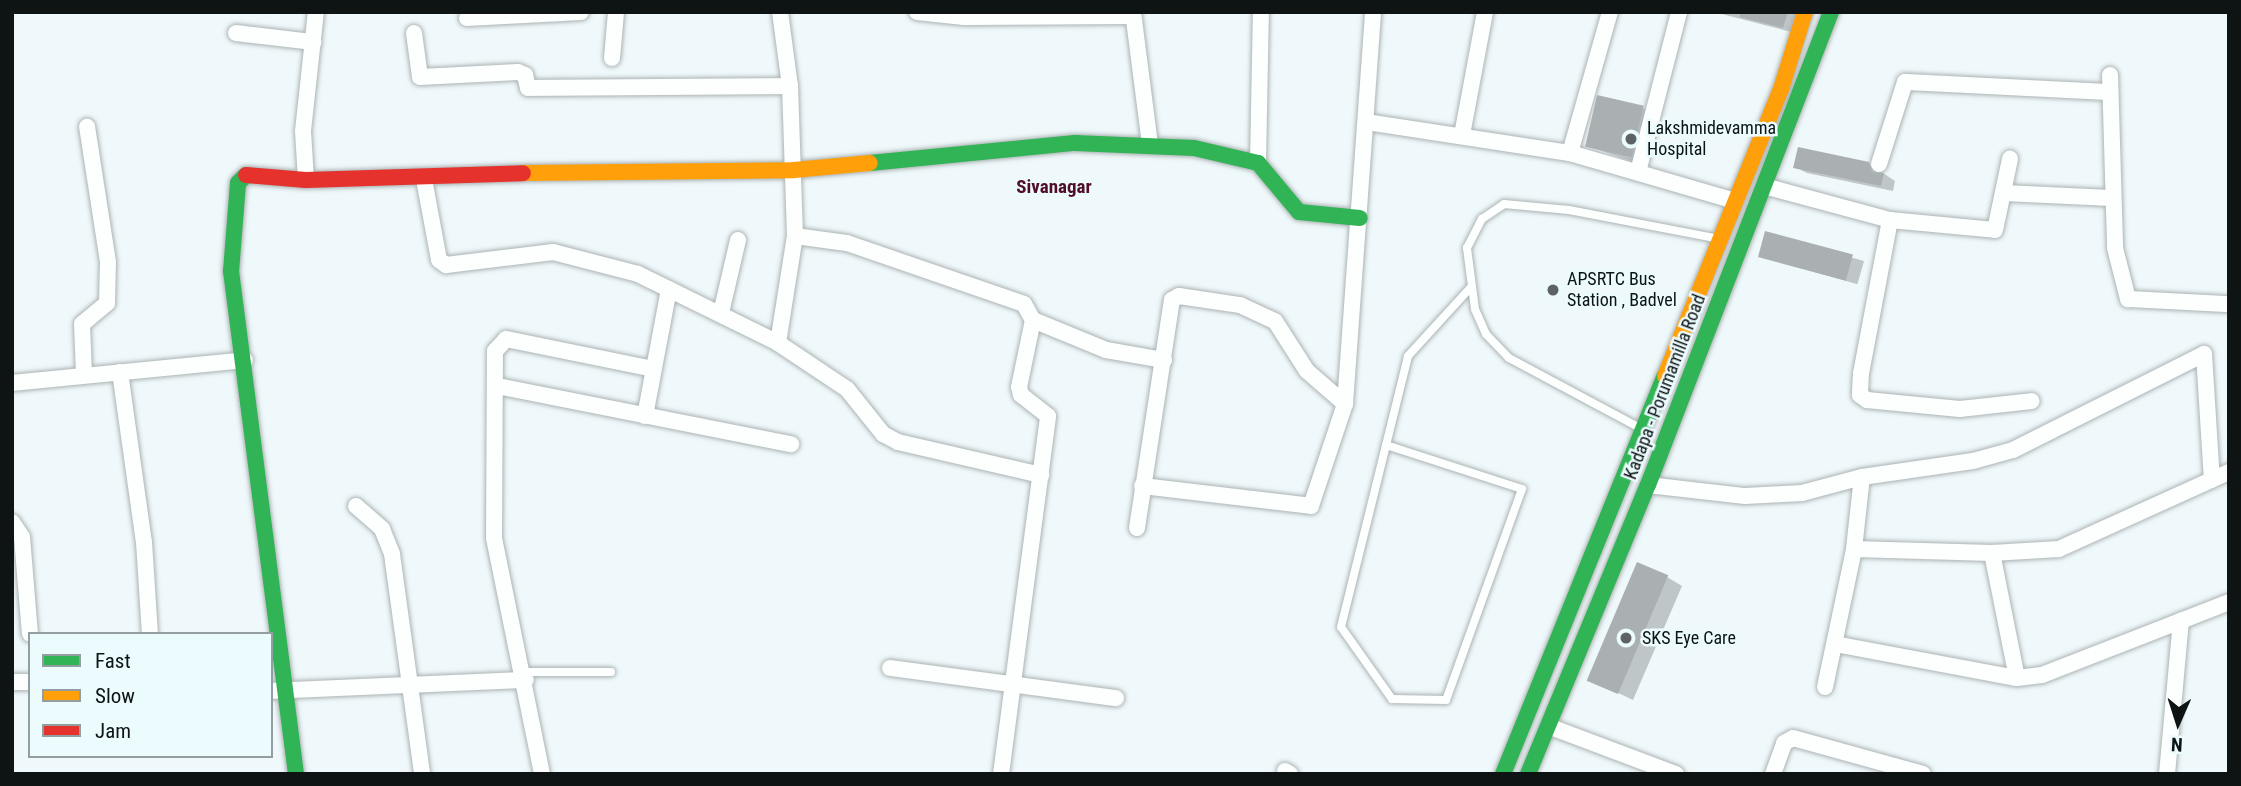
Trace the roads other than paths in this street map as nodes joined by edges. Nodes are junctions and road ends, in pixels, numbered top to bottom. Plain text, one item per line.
1 (316, 12) edge
2 (581, 12) edge
3 (616, 12) edge
4 (780, 12) edge
5 (917, 12) edge
6 (1261, 12) edge
7 (1373, 12) edge
8 (1485, 12) edge
9 (1610, 12) edge
10 (1679, 12) edge
11 (1805, 12) edge
12 (1831, 12) edge
13 (1133, 14) edge
14 (467, 18) dead end
15 (236, 33) dead end
16 (414, 33) dead end
17 (313, 42) junction
18 (612, 58) dead end
19 (790, 86) junction
20 (1367, 122) junction
21 (87, 127) dead end
22 (1462, 135) junction
23 (1150, 144) junction
24 (1570, 153) junction
25 (2010, 159) dead end
26 (1258, 163) junction
27 (1879, 164) dead end
28 (794, 170) junction
29 (1638, 172) junction
30 (424, 178) junction
31 (306, 180) junction
32 (1764, 186) junction
33 (2004, 192) junction
34 (2111, 198) junction
35 (1735, 201) junction
36 (1360, 218) junction
37 (1890, 220) junction
38 (795, 236) junction
39 (1721, 239) junction
40 (738, 240) dead end
41 (1471, 287) junction
42 (668, 289) junction
43 (2227, 304) edge
44 (721, 313) junction
45 (1033, 320) junction
46 (778, 343) junction
47 (245, 360) junction
48 (1164, 360) junction
49 (653, 369) junction
50 (120, 372) junction
51 (85, 374) junction
52 (12, 383) edge
53 (497, 386) junction
54 (2032, 401) dead end
55 (1345, 404) junction
56 (645, 416) junction
57 (1644, 430) junction
58 (791, 444) dead end
59 (1387, 445) junction
60 (2229, 472) edge
61 (1041, 475) junction
62 (1862, 477) junction
63 (2212, 480) junction
64 (1648, 485) junction
65 (1142, 486) junction
66 (356, 506) dead end
67 (12, 522) edge
68 (1137, 528) dead end
69 (1854, 549) junction
70 (1992, 553) junction
71 (2229, 602) edge
72 (2181, 621) junction
73 (30, 632) edge
74 (150, 632) edge
75 (271, 632) edge
76 (1835, 644) junction
77 (273, 650) edge
78 (890, 668) dead end
79 (611, 672) dead end
80 (525, 676) junction
81 (2017, 678) junction
82 (1016, 684) junction
83 (410, 685) junction
84 (1825, 687) dead end
85 (277, 692) edge
86 (1116, 698) dead end
87 (1548, 726) junction
88 (296, 774) edge
89 (422, 774) edge
90 (542, 774) edge
91 (1001, 774) edge
92 (1503, 774) edge
93 (1528, 774) edge
94 (1676, 774) edge
95 (1773, 774) edge
96 (1923, 774) edge
97 (2167, 774) edge

1 - 17 street
2 - 14 street
3 - 18 street
4 - 19 street
5 - 13 street
6 - 26 street
7 - 20 street
8 - 22 street
9 - 24 street
10 - 29 street
11 - 35 street
12 - 32 street, Kadapa - Porumamilla Road
13 - 23 street
15 - 17 street
16 - 19 street
17 - 31 street
19 - 28 street
20 - 22 street
20 - 36 street
21 - 51 street
22 - 24 street
23 - 26 street
23 - 28 street
24 - 29 street
25 - 33 street
26 - 36 street
27 - 34 street
28 - 30 street
28 - 38 street
29 - 35 street
30 - 31 street
30 - 42 street
31 - 47 street
32 - 37 street
32 - 64 street, Kadapa - Porumamilla Road
33 - 34 street
33 - 37 street
34 - 43 street
35 - 39 street
36 - 55 street
37 - 54 street
38 - 45 street
38 - 46 street
39 - 41 lane
39 - 57 street
40 - 44 street
41 - 57 lane
41 - 59 lane
42 - 44 street
42 - 49 street
44 - 46 street
45 - 48 street
45 - 61 street
46 - 61 street
47 - 50 street
47 - 75 street
48 - 55 street
48 - 65 street
49 - 53 street
49 - 56 street
50 - 51 street
50 - 74 street
51 - 52 street
53 - 56 street
53 - 80 street
55 - 65 street
56 - 58 street
57 - 92 street
59 - 59 lane
60 - 63 street
61 - 82 street
62 - 63 street
62 - 64 street
62 - 69 street
63 - 70 street
64 - 87 street, Kadapa - Porumamilla Road
65 - 68 street
66 - 83 street
67 - 73 street
69 - 70 street
69 - 76 street
70 - 81 street
71 - 72 street
72 - 81 street
72 - 97 street
76 - 81 street
76 - 84 street
77 - 85 street
78 - 82 street
79 - 80 lane
80 - 83 street
80 - 90 street
82 - 86 street
82 - 91 street
83 - 85 street
83 - 89 street
85 - 88 street
87 - 93 street, Kadapa - Porumamilla Road
87 - 94 street
95 - 96 street

